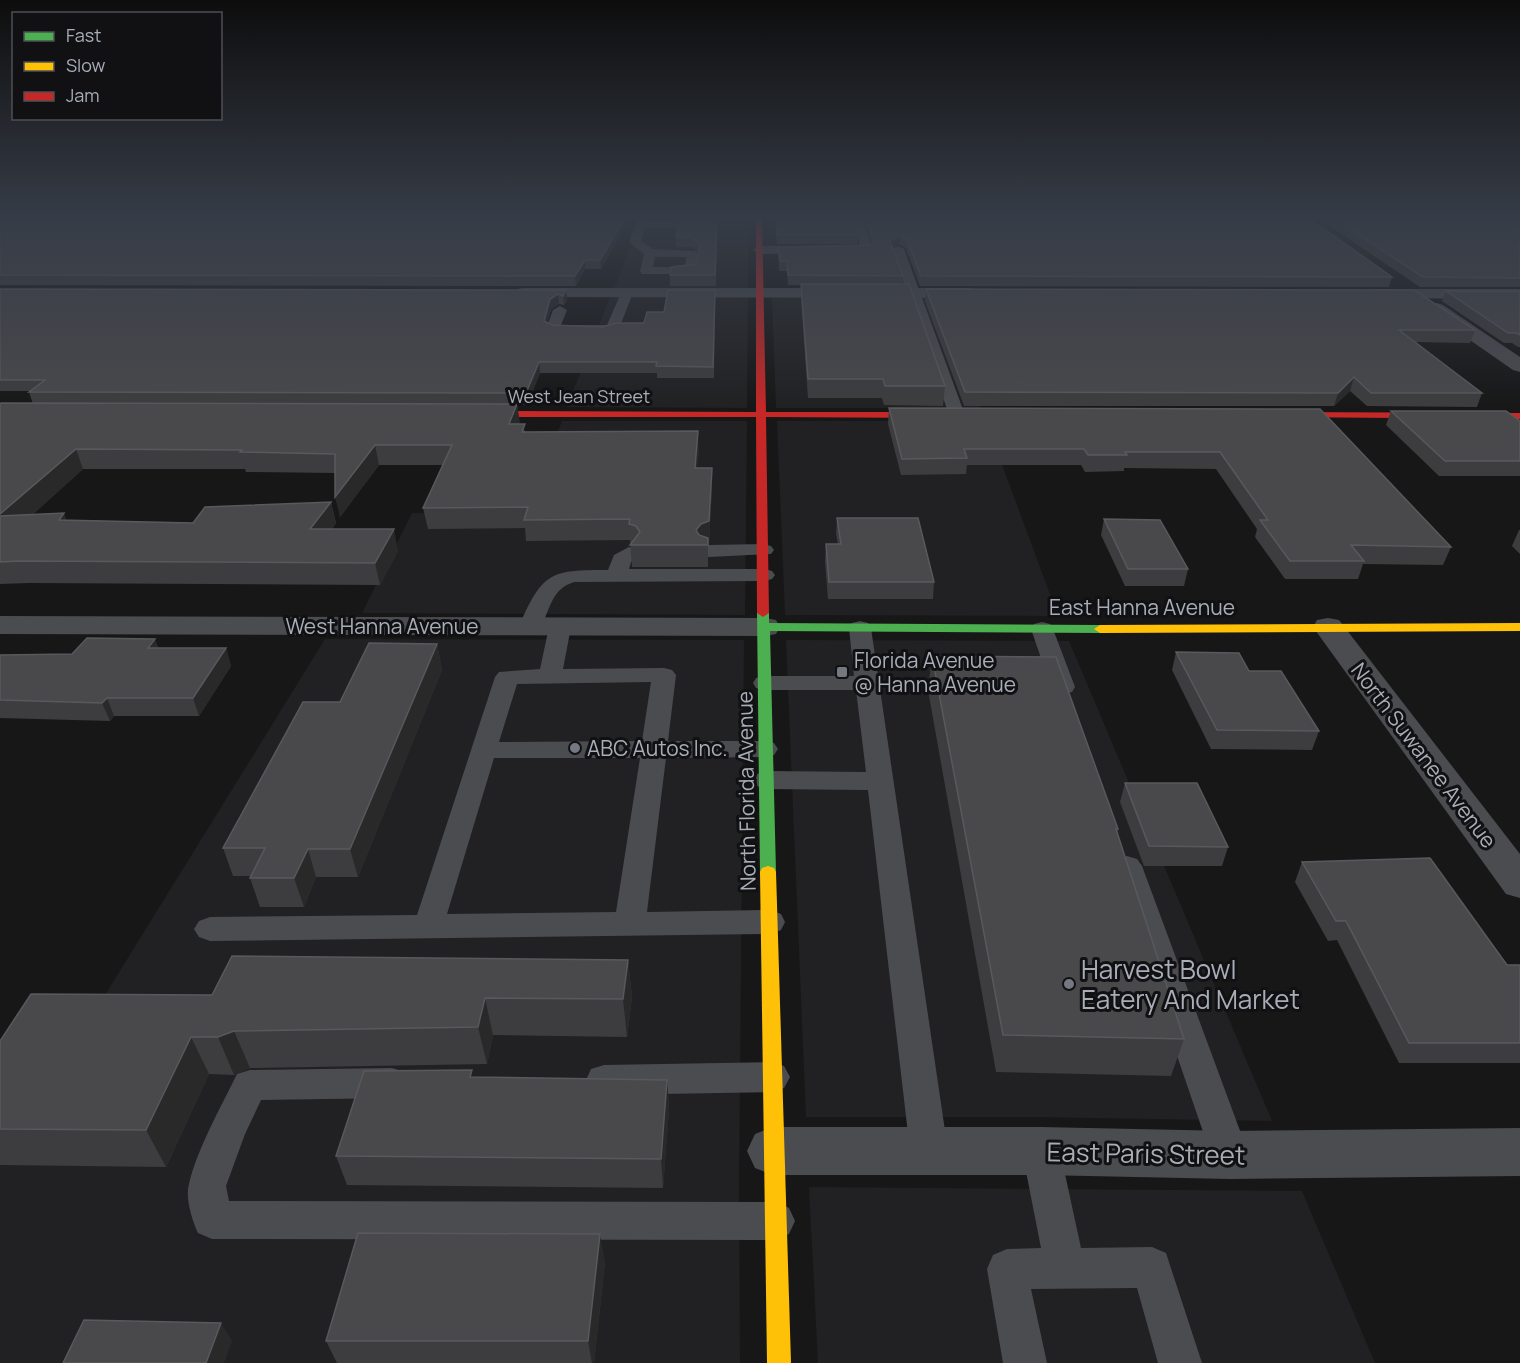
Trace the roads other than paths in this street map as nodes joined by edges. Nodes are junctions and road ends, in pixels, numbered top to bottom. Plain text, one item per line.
1 (640, 282) edge
2 (760, 282) edge
3 (910, 282) edge
4 (1396, 282) edge
5 (509, 293) edge
6 (634, 293) junction
7 (760, 293) junction
8 (914, 293) junction
9 (986, 293) edge
10 (1355, 294) edge
11 (1414, 294) junction
12 (1520, 294) edge
13 (561, 310) edge
14 (1520, 366) edge
15 (454, 414) edge
16 (762, 414) junction
17 (963, 415) joint
18 (1268, 415) edge
19 (1520, 416) edge
20 (764, 550) junction
21 (709, 551) edge
22 (629, 553) dead end
23 (617, 575) junction
24 (765, 575) junction
25 (0, 625) edge
26 (530, 626) junction
27 (560, 627) junction
28 (765, 627) junction
29 (1328, 627) junction
30 (1520, 627) edge
31 (860, 628) junction
32 (1042, 629) junction
33 (550, 676) junction
34 (765, 683) junction
35 (868, 683) junction
36 (1073, 716) edge
37 (654, 749) junction
38 (765, 749) junction
39 (483, 750) junction
40 (766, 780) junction
41 (881, 781) junction
42 (1118, 839) edge
43 (1520, 884) edge
44 (770, 922) junction
45 (630, 924) junction
46 (428, 927) junction
47 (210, 930) dead end
48 (772, 1077) junction
49 (569, 1080) edge
50 (429, 1083) edge
51 (773, 1151) junction
52 (929, 1151) junction
53 (1041, 1151) junction
54 (1520, 1152) edge
55 (1230, 1155) junction
56 (775, 1221) junction
57 (1065, 1268) junction
58 (779, 1363) edge
59 (1025, 1363) edge
60 (1180, 1363) edge

1 - 6 lane
2 - 7 main road, North Florida Avenue
3 - 8 lane
4 - 11 street
5 - 6 street
6 - 7 street
6 - 13 lane
7 - 8 street
7 - 16 main road, North Florida Avenue
8 - 9 street
8 - 17 lane
10 - 11 street
11 - 12 street
11 - 14 street
15 - 16 main road, West Jean Street
16 - 17 main road, West Jean Street
16 - 20 main road, North Florida Avenue
18 - 19 main road
20 - 21 lane
20 - 24 main road, North Florida Avenue
22 - 23 lane
23 - 24 lane
23 - 26 lane
24 - 28 main road, North Florida Avenue
25 - 26 street, West Hanna Avenue
26 - 27 street, West Hanna Avenue
27 - 28 street, West Hanna Avenue
27 - 33 lane
28 - 31 main road, East Hanna Avenue
28 - 34 main road, North Florida Avenue
29 - 30 main road, East Hanna Avenue
29 - 32 main road, East Hanna Avenue
29 - 43 street, North Suwanee Avenue
31 - 32 main road, East Hanna Avenue
31 - 35 lane
32 - 36 lane
33 - 37 lane
33 - 39 lane
34 - 35 lane
34 - 38 main road, North Florida Avenue
35 - 41 lane
37 - 38 lane
37 - 39 lane
37 - 45 lane
38 - 40 main road, North Florida Avenue
39 - 46 lane
40 - 41 lane
40 - 44 main road, North Florida Avenue
41 - 52 lane
42 - 55 lane
44 - 45 lane
44 - 48 main road, North Florida Avenue
45 - 46 lane
46 - 47 lane
48 - 49 lane
48 - 51 main road, North Florida Avenue
50 - 56 lane
51 - 52 street, East Paris Street
51 - 56 main road, North Florida Avenue
52 - 53 street, East Paris Street
53 - 55 street, East Paris Street
53 - 57 lane
54 - 55 street, East Paris Street
56 - 58 main road, North Florida Avenue
57 - 59 lane
57 - 60 lane

